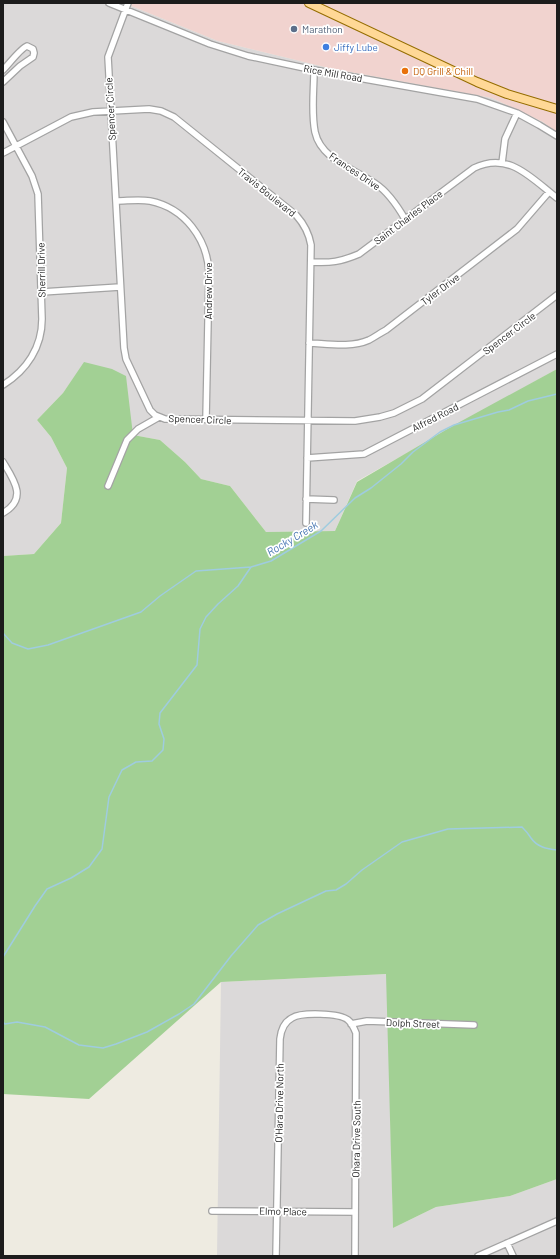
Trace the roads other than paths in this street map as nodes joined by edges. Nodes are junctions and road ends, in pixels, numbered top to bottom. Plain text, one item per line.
1 (109, 3) edge
2 (128, 3) edge
3 (309, 3) edge
4 (125, 10) junction
5 (3, 70) edge
6 (314, 70) junction
7 (3, 82) edge
8 (557, 109) edge
9 (111, 110) junction
10 (517, 113) junction
11 (3, 122) edge
12 (557, 136) edge
13 (16, 146) junction
14 (3, 153) edge
15 (502, 162) junction
16 (549, 192) junction
17 (557, 198) edge
18 (116, 201) junction
19 (405, 219) junction
20 (311, 262) junction
21 (120, 287) junction
22 (42, 292) junction
23 (557, 295) edge
24 (309, 343) junction
25 (557, 354) edge
26 (3, 385) edge
27 (159, 417) junction
28 (206, 419) junction
29 (308, 421) junction
30 (307, 458) junction
31 (3, 462) edge
32 (108, 486) dead end
33 (306, 499) junction
34 (334, 500) dead end
35 (3, 513) edge
36 (306, 523) dead end
37 (352, 1024) junction
38 (474, 1024) dead end
39 (212, 1210) dead end
40 (276, 1211) junction
41 (355, 1212) junction
42 (557, 1221) edge
43 (507, 1243) junction
44 (276, 1256) edge
45 (355, 1256) edge
46 (478, 1256) edge
47 (513, 1256) edge

1 - 4 street, Rice Mill Road
2 - 4 street, Spencer Circle
3 - 8 main road
4 - 6 street, Rice Mill Road
4 - 9 street, Spencer Circle
5 - 7 street
6 - 10 street, Rice Mill Road
6 - 19 street, Frances Drive
9 - 13 street, Travis Boulevard
9 - 18 street, Spencer Circle
9 - 20 street, Travis Boulevard
10 - 12 street, Rice Mill Road
10 - 15 street
11 - 13 street, Sherrill Drive
13 - 14 street, Travis Boulevard
13 - 22 street, Sherrill Drive
15 - 16 street
15 - 19 street, Saint Charles Place
16 - 17 street
16 - 24 street, Tyler Drive
18 - 21 street, Spencer Circle
18 - 28 street, Andrew Drive
19 - 20 street, Saint Charles Place
20 - 24 street, Travis Boulevard
21 - 22 street
21 - 27 street, Spencer Circle
22 - 26 street, Sherrill Drive
23 - 29 street, Spencer Circle
24 - 29 street, Travis Boulevard
25 - 30 street, Alfred Road
27 - 28 street, Spencer Circle
27 - 32 street
28 - 29 street, Spencer Circle
29 - 30 street, Travis Boulevard
30 - 33 street, Travis Boulevard
31 - 35 street
33 - 34 street
33 - 36 street, Travis Boulevard
37 - 38 street, Dolph Street
37 - 40 street, O’Hara Drive North
37 - 41 street, Ohara Drive South
39 - 40 street, Elmo Place
40 - 41 street, Elmo Place
40 - 44 street, O’Hara Drive North
41 - 45 street, Ohara Drive South
42 - 43 street
43 - 46 street
43 - 47 street

